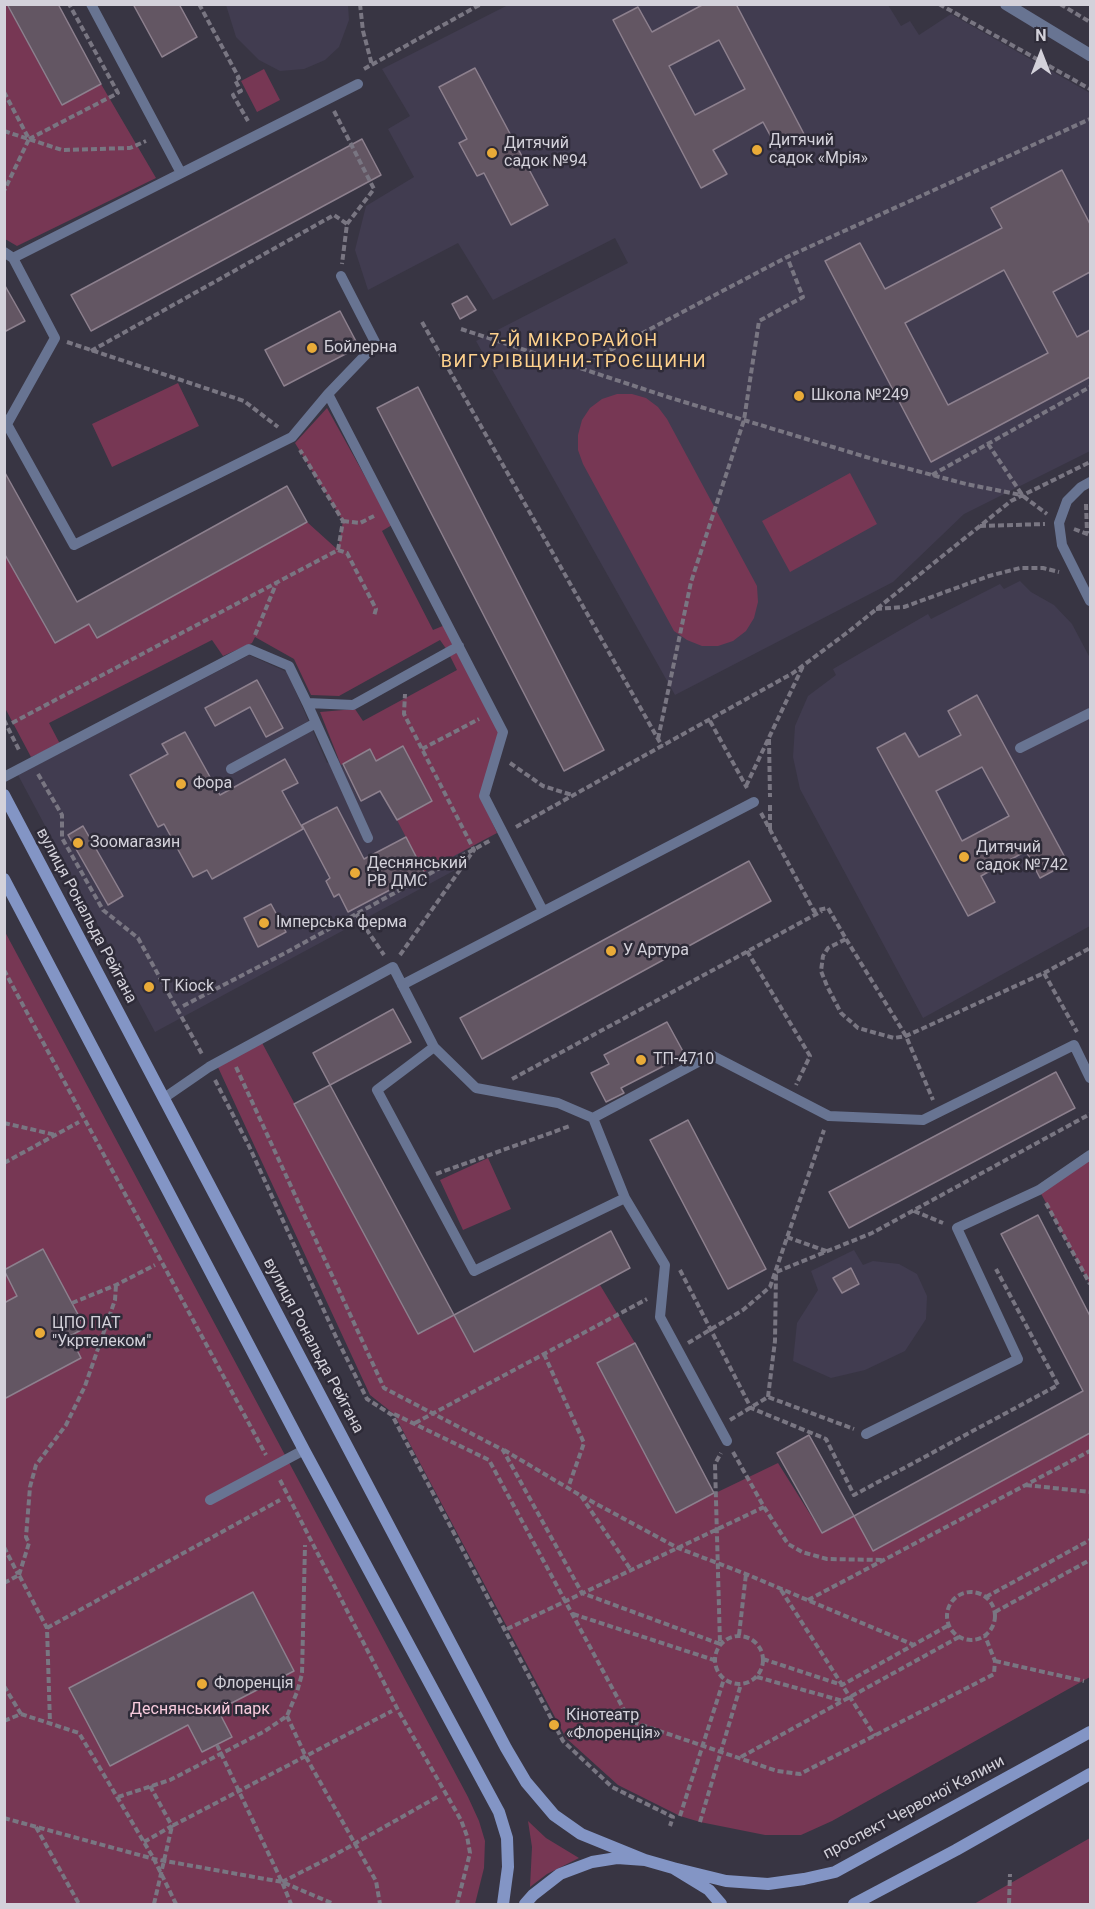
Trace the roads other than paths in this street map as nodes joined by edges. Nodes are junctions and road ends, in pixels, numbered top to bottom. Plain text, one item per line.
1 (91, 4) edge
2 (1006, 4) edge
3 (1090, 55) edge
4 (358, 84) road end
5 (181, 173) junction
6 (8, 255) edge
7 (341, 276) road end
8 (327, 394) junction
9 (6, 422) edge
10 (1088, 484) edge
11 (1090, 601) edge
12 (459, 646) junction
13 (307, 703) junction
14 (1090, 713) edge
15 (316, 723) junction
16 (1020, 748) dead end
17 (231, 769) dead end
18 (4, 777) edge
19 (4, 795) edge
20 (754, 802) road end
21 (368, 838) dead end
22 (4, 879) edge
23 (543, 911) junction
24 (402, 985) junction
25 (434, 1047) junction
26 (1090, 1078) edge
27 (164, 1098) junction
28 (593, 1118) junction
29 (1090, 1155) edge
30 (625, 1198) junction
31 (866, 1434) road end
32 (727, 1441) road end
33 (304, 1450) junction
34 (210, 1500) dead end
35 (1090, 1732) edge
36 (1090, 1774) edge
37 (645, 1860) junction
38 (673, 1868) junction
39 (503, 1905) edge
40 (525, 1905) edge
41 (721, 1905) edge
42 (854, 1905) edge

1 - 5 lane
2 - 3 street
4 - 5 lane
5 - 6 lane
6 - 9 lane
7 - 8 lane
8 - 9 lane
8 - 12 lane
10 - 11 lane
12 - 13 lane
12 - 23 lane
13 - 15 lane
13 - 18 lane
14 - 16 lane
15 - 17 lane
15 - 21 lane
19 - 27 main road, вулиця Рональда Рейгана
20 - 23 lane
22 - 33 main road
23 - 24 lane
24 - 25 lane
24 - 27 lane
25 - 28 lane
25 - 30 lane
26 - 28 lane
27 - 37 main road, вулиця Рональда Рейгана
28 - 30 lane
29 - 31 lane
30 - 32 lane
33 - 34 lane
33 - 39 main road
35 - 38 main road, проспект Червоної Калини
36 - 42 main road
37 - 38 main road
37 - 40 main road
38 - 41 main road

